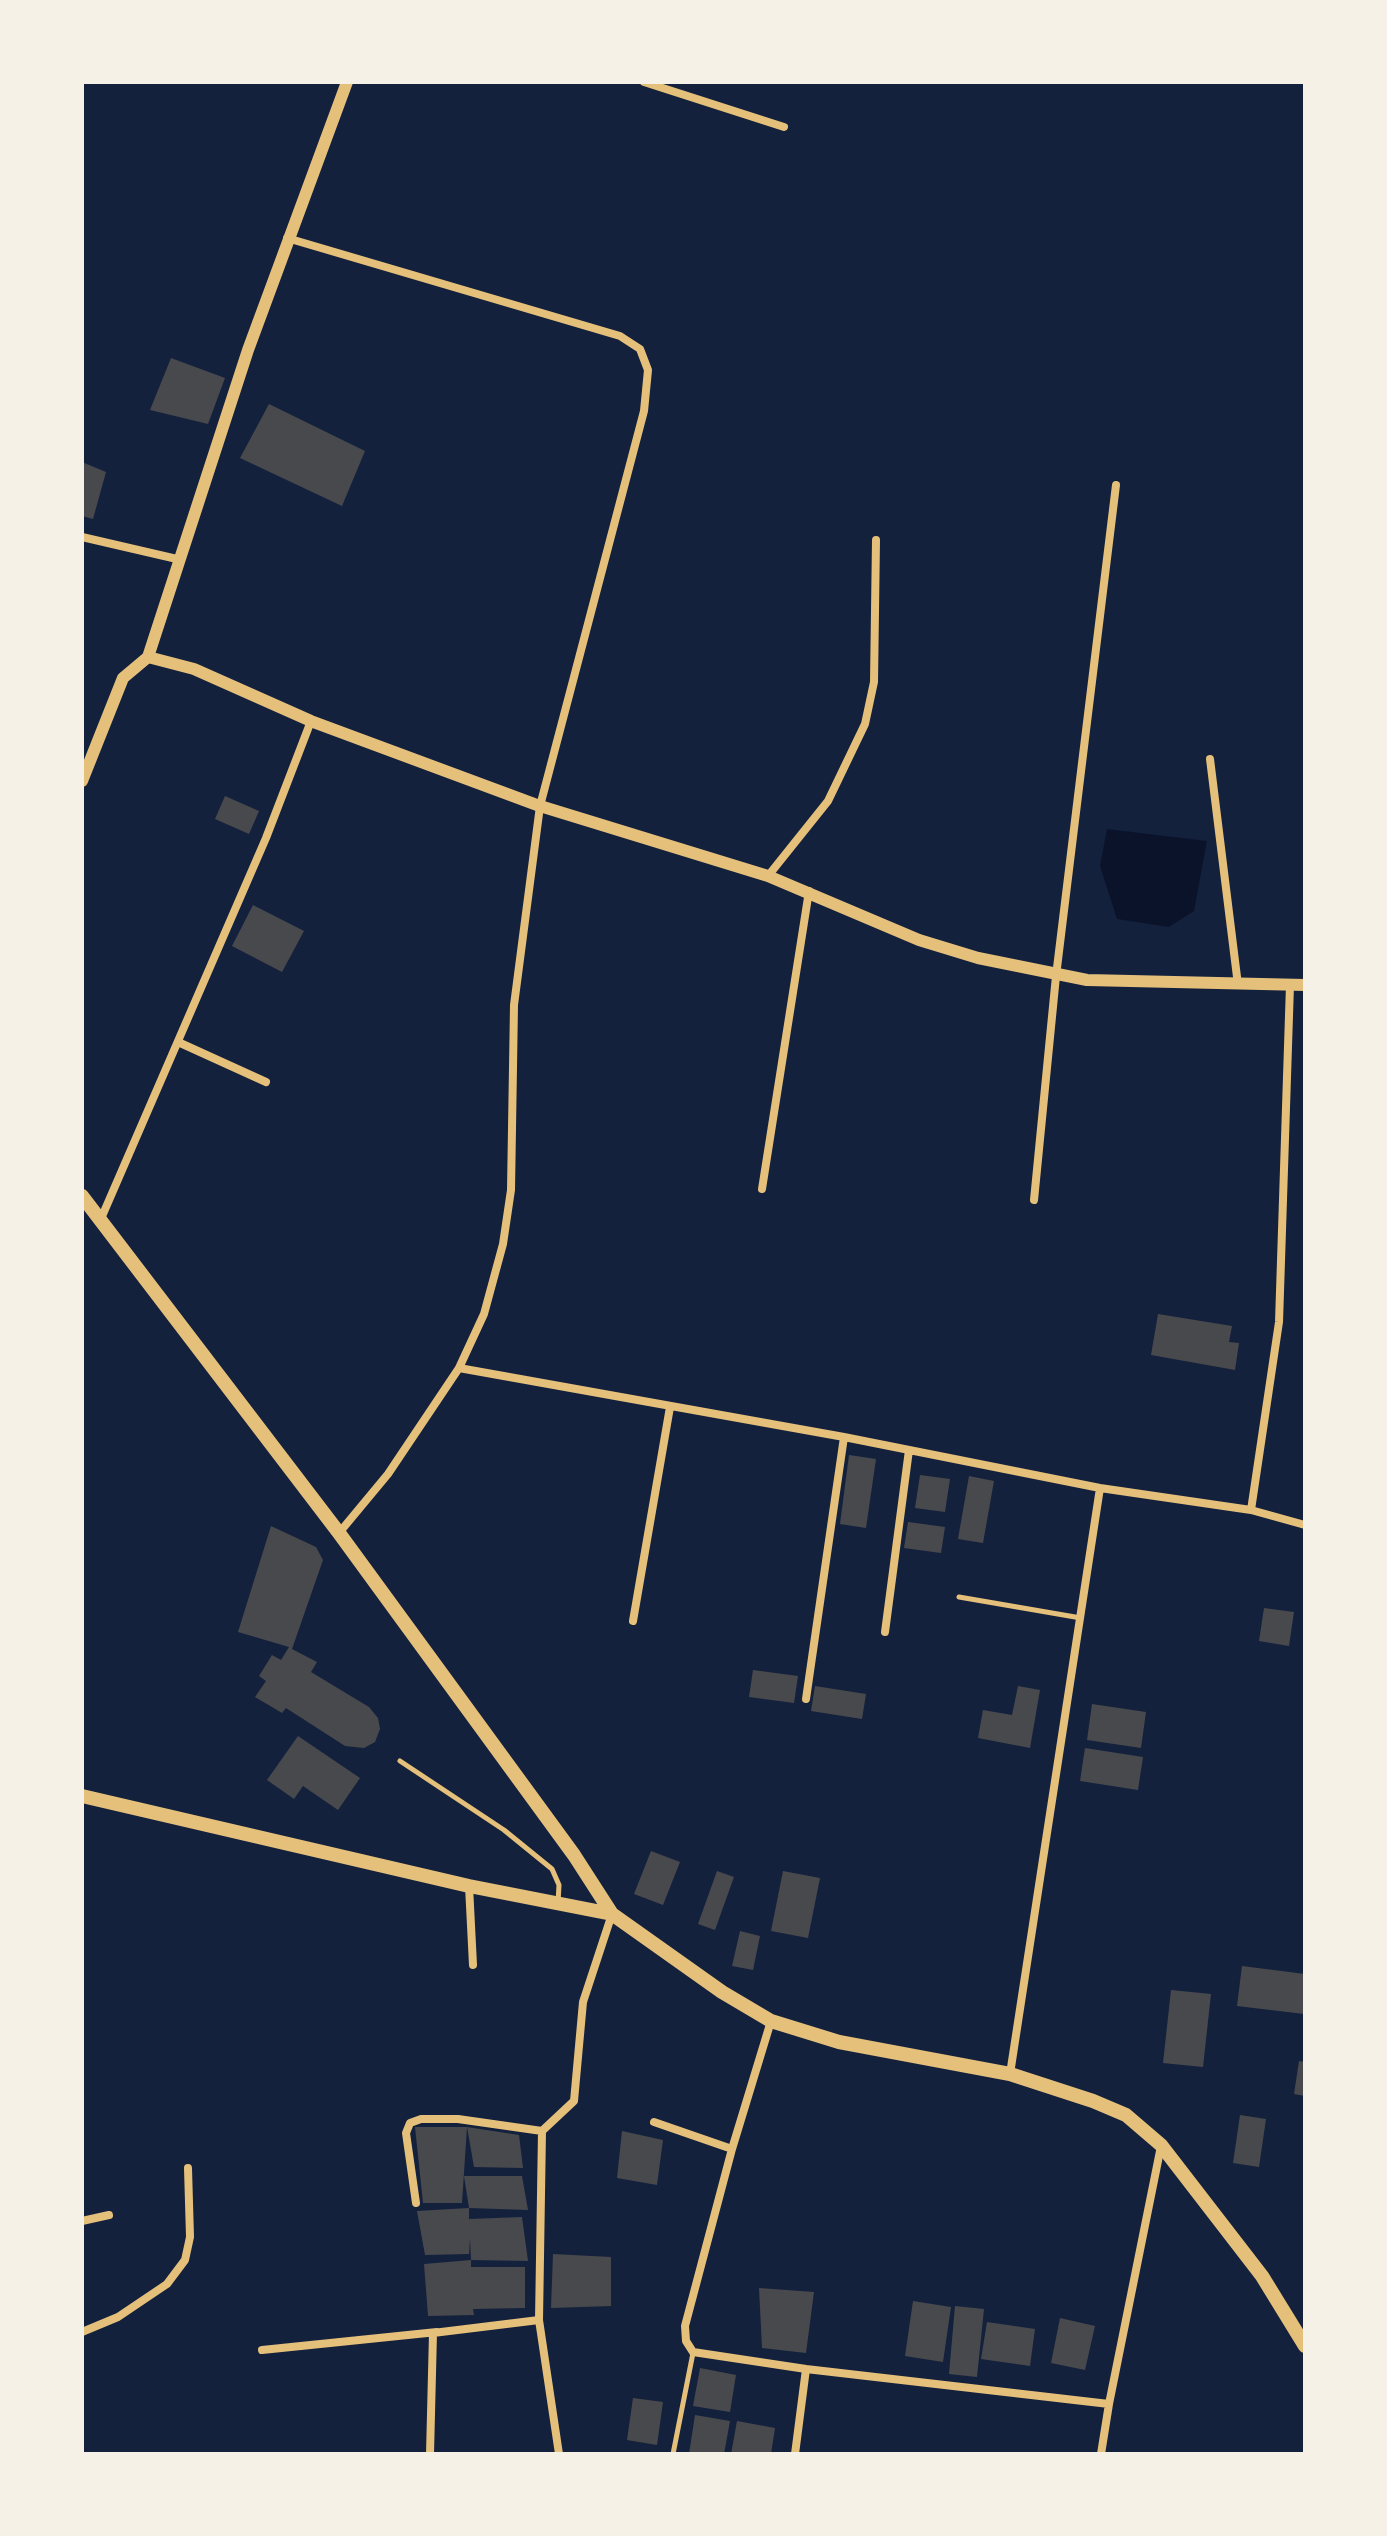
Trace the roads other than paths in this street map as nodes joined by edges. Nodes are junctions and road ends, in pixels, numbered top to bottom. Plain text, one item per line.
1 (347, 82) edge
2 (644, 82) edge
3 (784, 127) dead end
4 (287, 238) junction
5 (1116, 485) dead end
6 (82, 537) edge
7 (876, 540) dead end
8 (177, 559) junction
9 (148, 657) junction
10 (311, 721) junction
11 (1210, 759) dead end
12 (82, 781) edge
13 (540, 806) junction
14 (768, 876) junction
15 (809, 891) junction
16 (1056, 976) junction
17 (1290, 985) junction
18 (1305, 985) edge
19 (1238, 986) junction
20 (178, 1042) junction
21 (266, 1082) dead end
22 (762, 1189) dead end
23 (82, 1196) edge
24 (1034, 1200) dead end
25 (100, 1223) junction
26 (459, 1368) junction
27 (670, 1407) junction
28 (844, 1437) junction
29 (909, 1450) junction
30 (1100, 1488) junction
31 (1251, 1510) junction
32 (1305, 1525) edge
33 (339, 1533) junction
34 (959, 1597) dead end
35 (1082, 1618) junction
36 (633, 1621) dead end
37 (885, 1632) dead end
38 (806, 1699) dead end
39 (400, 1761) dead end
40 (82, 1796) edge
41 (469, 1886) junction
42 (558, 1904) junction
43 (612, 1914) junction
44 (473, 1965) dead end
45 (771, 2021) junction
46 (1010, 2074) junction
47 (654, 2122) dead end
48 (542, 2131) junction
49 (1161, 2145) junction
50 (732, 2149) junction
51 (188, 2168) dead end
52 (416, 2203) dead end
53 (109, 2215) dead end
54 (82, 2221) edge
55 (539, 2320) junction
56 (452, 2330) junction
57 (82, 2332) edge
58 (1305, 2346) edge
59 (262, 2350) dead end
60 (693, 2352) junction
61 (806, 2369) junction
62 (1109, 2404) junction
63 (430, 2454) edge
64 (559, 2454) edge
65 (673, 2454) edge
66 (795, 2454) edge
67 (1101, 2454) edge

1 - 4 street
2 - 3 street
4 - 8 street
4 - 13 street
5 - 16 street
6 - 8 street
7 - 14 street
8 - 9 street
9 - 10 street
9 - 12 street
10 - 13 street
10 - 20 street
11 - 19 street
13 - 14 street
13 - 26 street
14 - 15 street
15 - 16 street
15 - 22 street
16 - 19 street
16 - 24 street
17 - 18 street
17 - 19 street
17 - 31 street
20 - 21 street
20 - 25 street
23 - 25 main road
25 - 33 main road
26 - 27 street
26 - 33 street
27 - 28 street
27 - 36 street
28 - 29 street
28 - 38 street
29 - 30 street
29 - 37 street
30 - 31 street
30 - 35 street
31 - 32 street
33 - 43 main road
34 - 35 lane
35 - 46 street
39 - 42 lane
40 - 41 main road
41 - 42 main road
41 - 44 street
42 - 43 main road
43 - 45 main road
43 - 48 street
45 - 46 main road
45 - 50 street
46 - 49 main road
47 - 50 street
48 - 52 street
48 - 55 street
49 - 58 main road
49 - 62 street
50 - 60 street
51 - 57 street
53 - 54 street
55 - 56 street
55 - 64 street
56 - 59 street
56 - 63 street
60 - 61 street
60 - 65 lane
61 - 62 street
61 - 66 street
62 - 67 street

